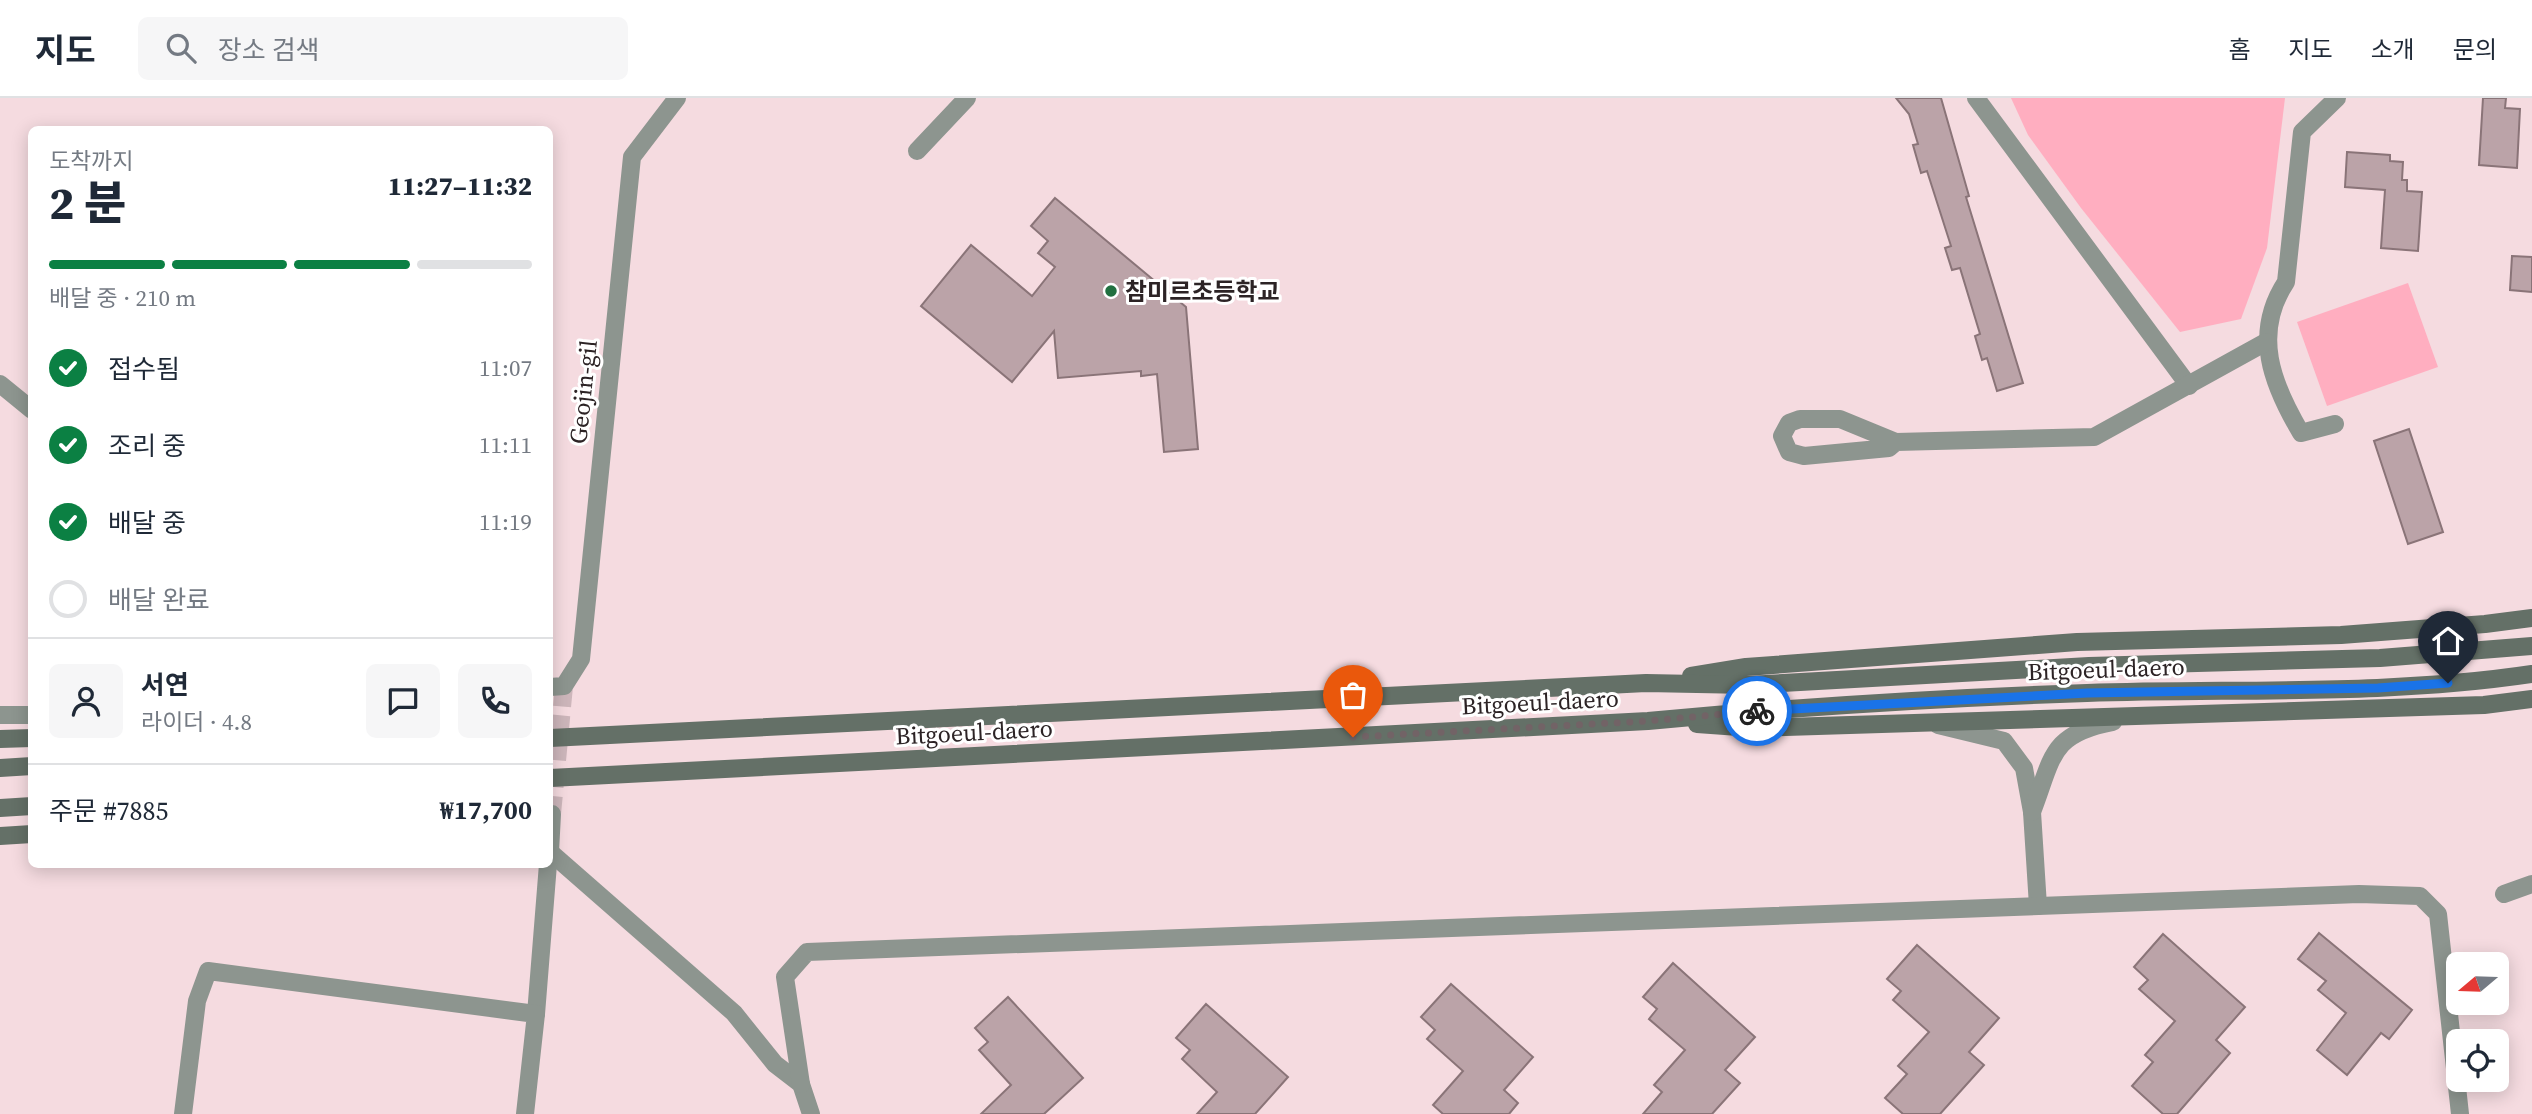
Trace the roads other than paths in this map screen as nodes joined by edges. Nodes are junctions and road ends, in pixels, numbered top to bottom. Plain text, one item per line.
1 (677, 98) edge
2 (967, 98) edge
3 (1976, 98) edge
4 (2337, 98) edge
5 (917, 151) dead end
6 (2266, 342) junction
7 (0, 384) edge
8 (2189, 386) junction
9 (28, 407) edge
10 (2335, 424) dead end
11 (1896, 442) junction
12 (2532, 618) edge
13 (2532, 646) edge
14 (2532, 674) edge
15 (1646, 683) junction
16 (553, 687) tunnel mouth
17 (2532, 699) edge
18 (0, 715) edge
19 (28, 715) edge
20 (2149, 715) junction
21 (1648, 721) junction
22 (1928, 723) junction
23 (28, 738) edge
24 (553, 738) edge
25 (0, 739) edge
26 (28, 766) edge
27 (0, 768) edge
28 (553, 778) edge
29 (28, 806) edge
30 (0, 808) edge
31 (2032, 812) junction
32 (28, 834) edge
33 (0, 836) edge
34 (553, 855) edge
35 (548, 868) edge
36 (2532, 884) edge
37 (2504, 894) dead end
38 (2038, 906) junction
39 (537, 1014) junction
40 (801, 1084) junction
41 (183, 1114) edge
42 (525, 1114) edge
43 (811, 1114) edge
44 (2460, 1114) edge

1 - 16 street, Geojin-gil
2 - 5 street
3 - 8 street
4 - 6 street
6 - 8 street
6 - 10 street
7 - 9 street
8 - 11 street
11 - 11 street
12 - 15 main road
13 - 15 main road, Bitgoeul-daero
14 - 21 main road, Bitgoeul-daero
15 - 24 main road, Bitgoeul-daero
17 - 20 main road
18 - 19 street
20 - 22 main road
20 - 31 street
21 - 22 main road
21 - 28 main road, Bitgoeul-daero
22 - 31 street
23 - 25 main road
26 - 27 main road
29 - 30 main road
31 - 38 street
32 - 33 main road
34 - 40 street
35 - 39 street
36 - 37 street
38 - 40 street
38 - 44 street
39 - 41 street
39 - 42 street
40 - 43 street

